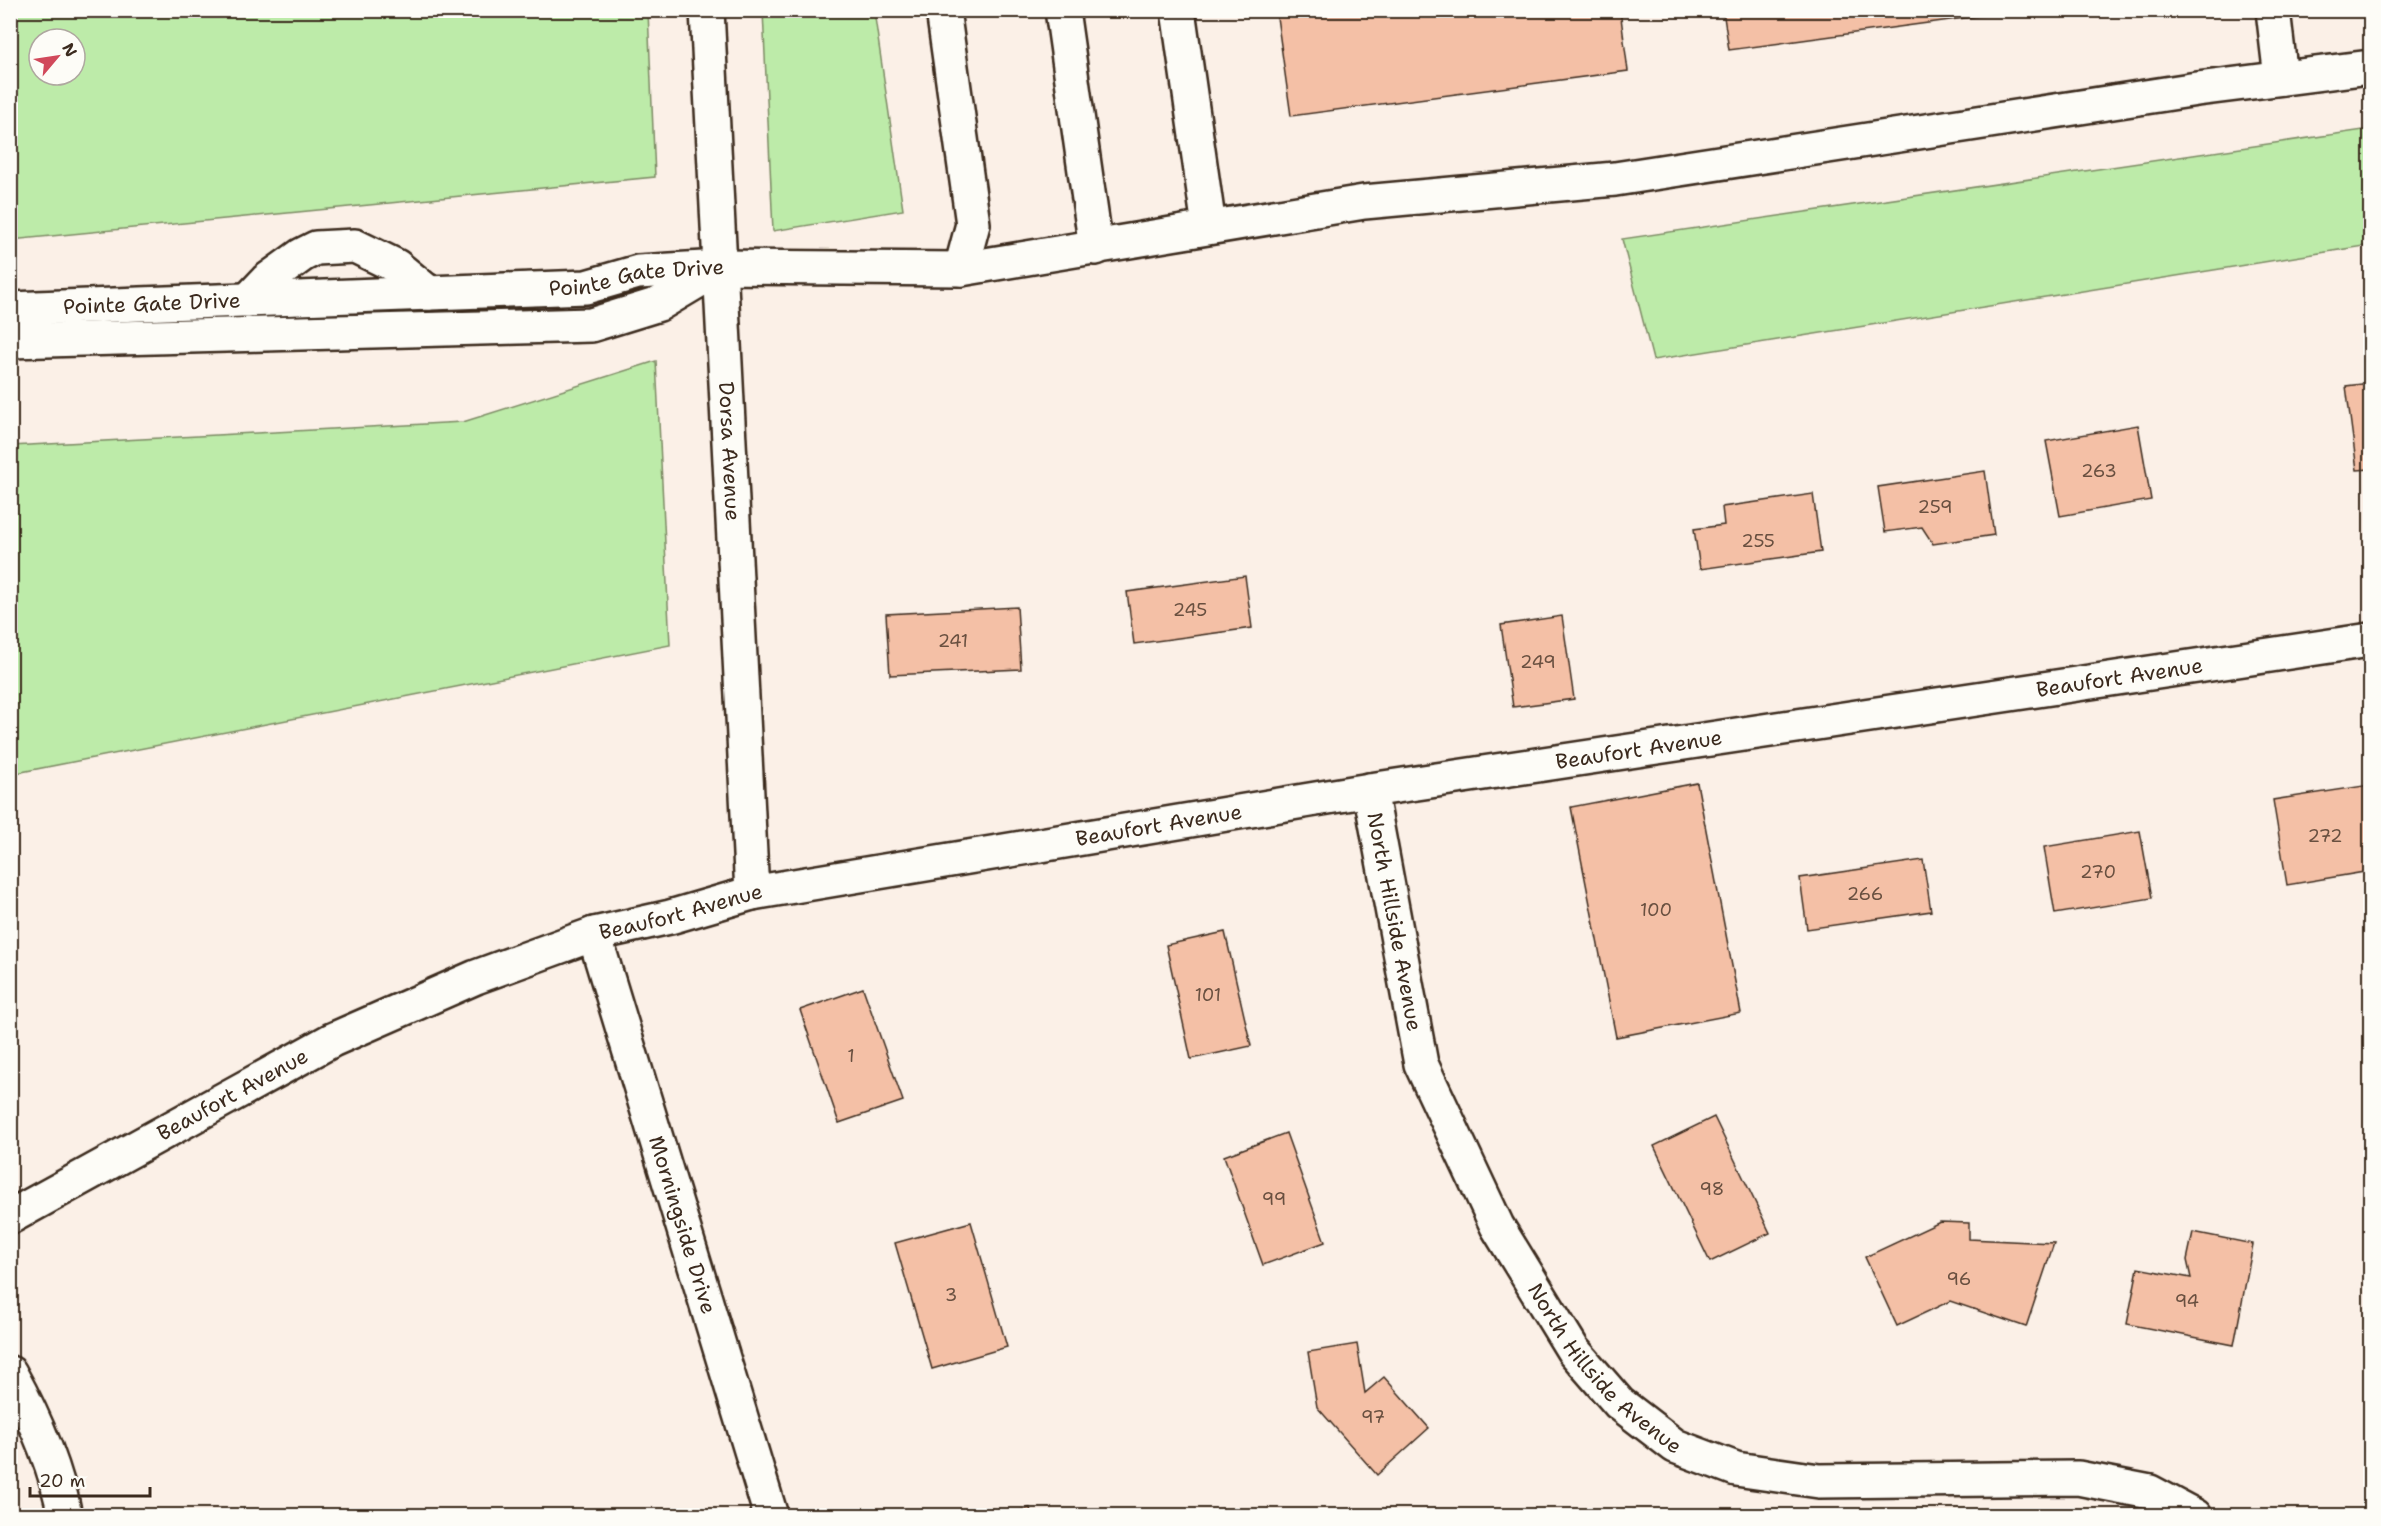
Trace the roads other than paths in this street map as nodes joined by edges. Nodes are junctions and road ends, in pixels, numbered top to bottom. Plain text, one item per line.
1 (707, 10) edge
2 (943, 10) edge
3 (1062, 10) edge
4 (1178, 10) edge
5 (2273, 10) edge
6 (2370, 67) edge
7 (2281, 78) junction
8 (1209, 227) junction
9 (1096, 248) junction
10 (720, 267) junction
11 (961, 269) junction
12 (429, 292) junction
13 (248, 300) junction
14 (10, 309) edge
15 (10, 341) edge
16 (2370, 640) edge
17 (1370, 790) junction
18 (752, 893) junction
19 (594, 934) junction
20 (10, 1217) edge
21 (10, 1373) edge
22 (65, 1515) edge
23 (771, 1515) edge
24 (2195, 1515) edge

1 - 10 street, Dorsa Avenue
2 - 11 street
3 - 9 street
4 - 8 street
5 - 7 street
6 - 7 street
7 - 8 street
8 - 9 street
9 - 11 street
10 - 11 street
10 - 12 street, Pointe Gate Drive
10 - 15 street, Pointe Gate Drive
10 - 18 street, Dorsa Avenue
12 - 13 street, Pointe Gate Drive
12 - 13 street
13 - 14 street, Pointe Gate Drive
16 - 17 street, Beaufort Avenue
17 - 18 street, Beaufort Avenue
17 - 24 street, North Hillside Avenue
18 - 19 street, Beaufort Avenue
19 - 20 street, Beaufort Avenue
19 - 23 street, Morningside Drive
21 - 22 street

